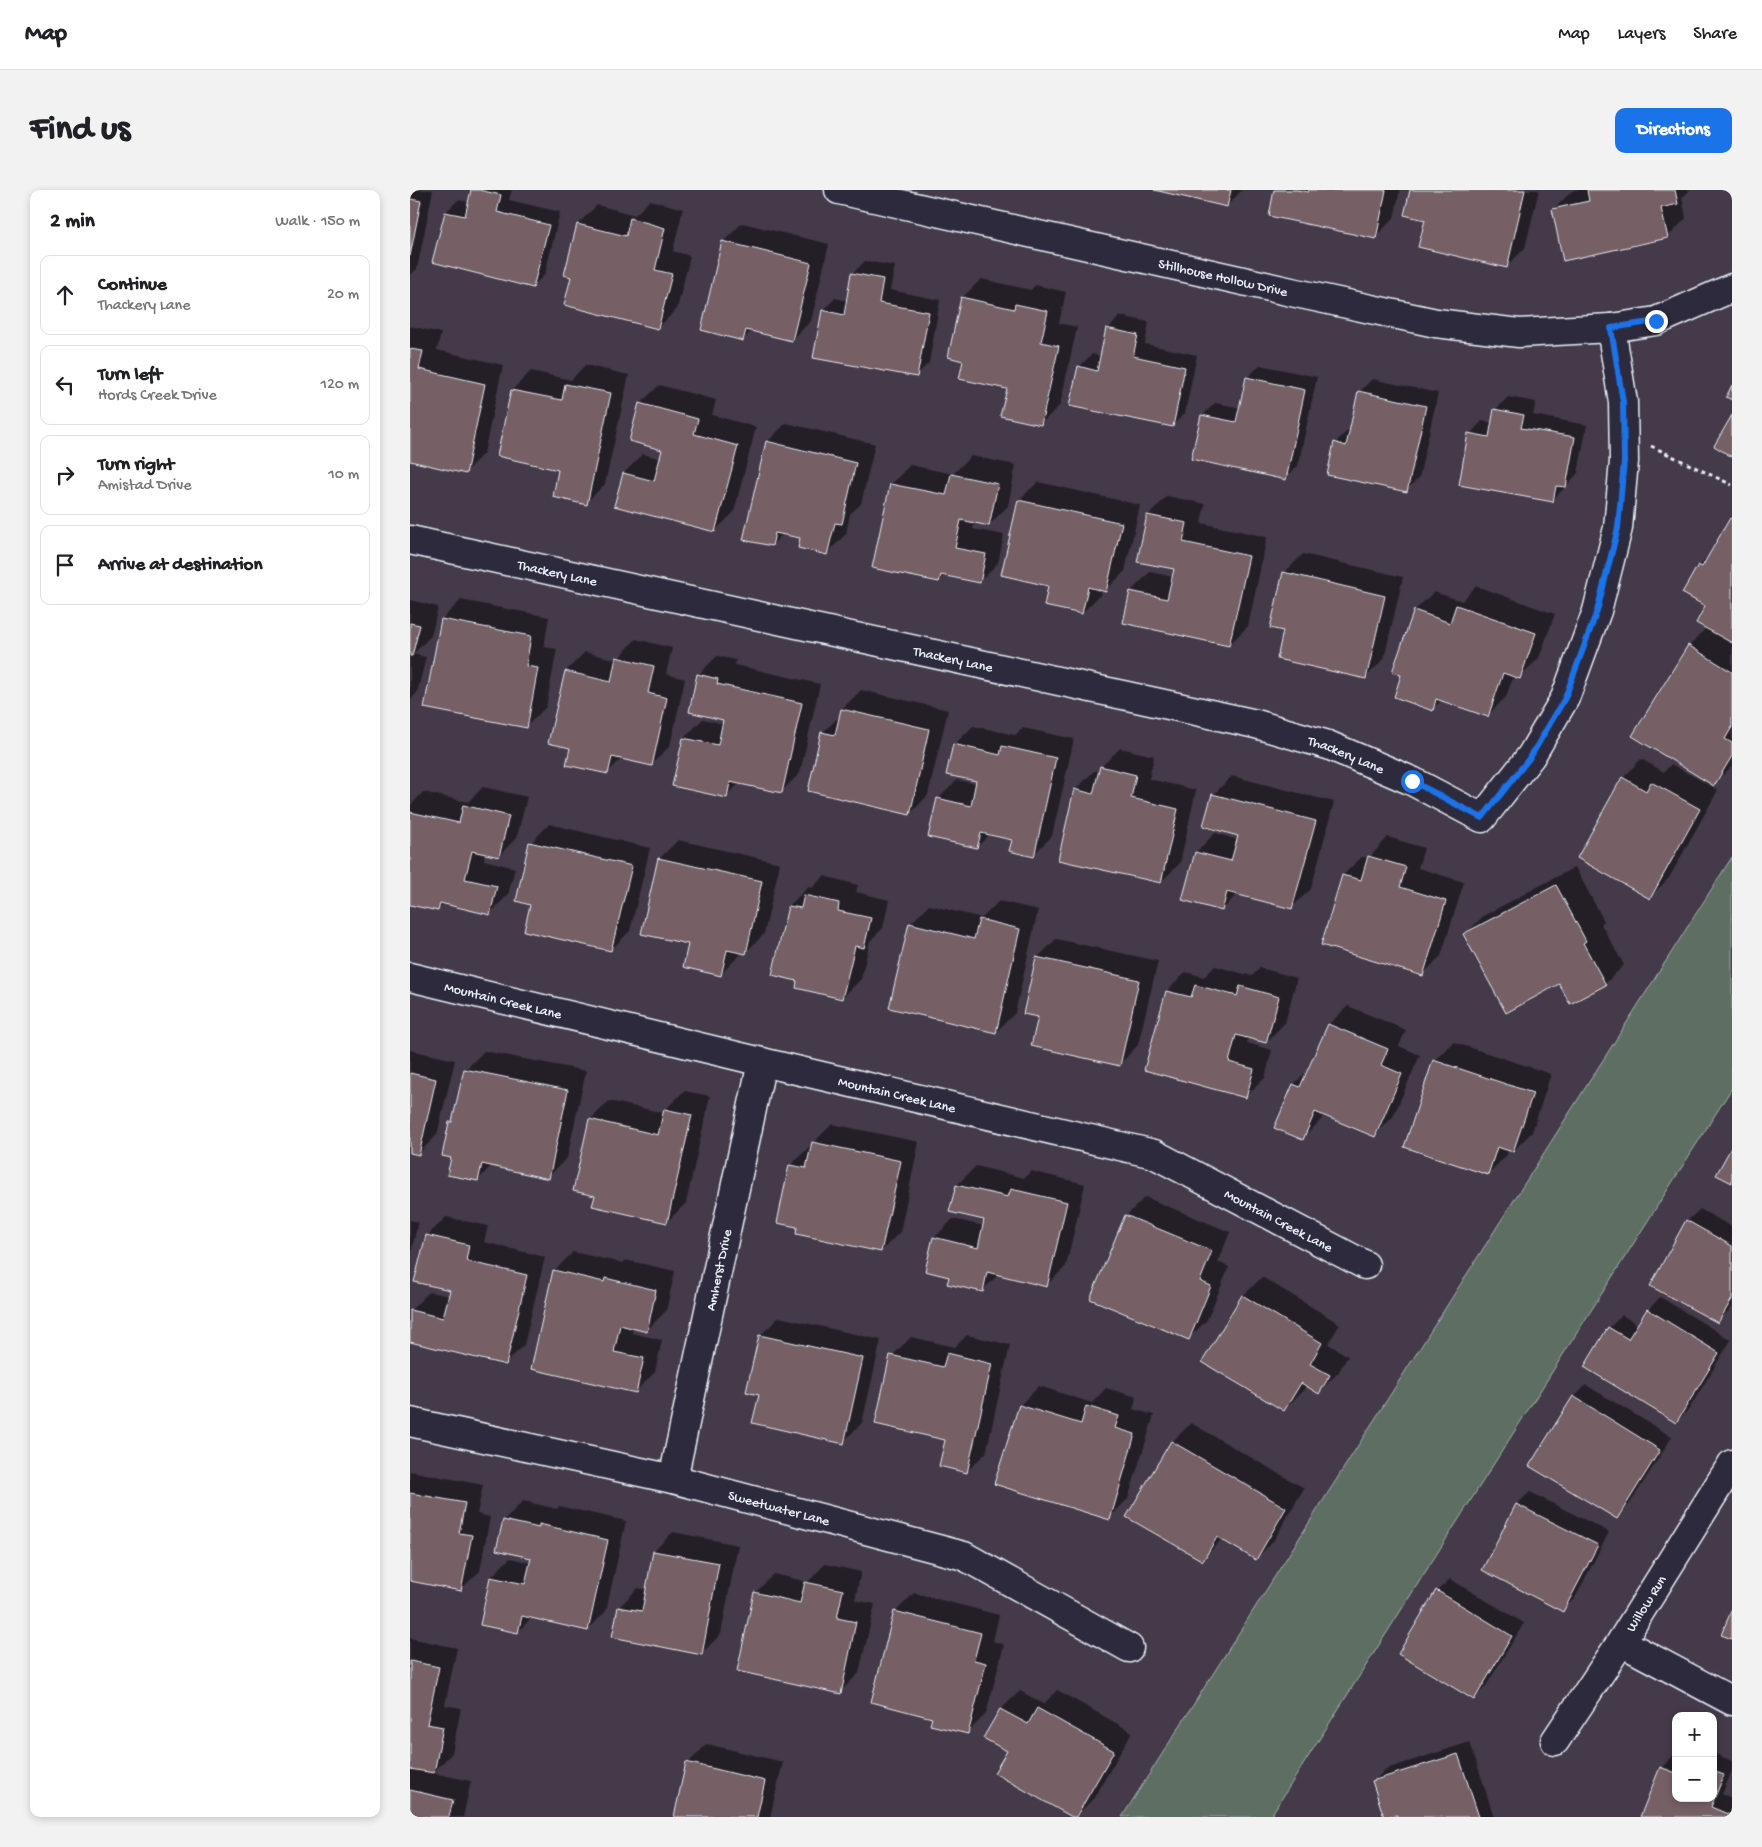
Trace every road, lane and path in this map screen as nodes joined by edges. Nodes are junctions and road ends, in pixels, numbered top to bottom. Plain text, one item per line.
1 (839, 190) edge
2 (1732, 288) edge
3 (1611, 328) junction
4 (1623, 432) junction
5 (1732, 485) edge
6 (410, 540) edge
7 (410, 977) edge
8 (762, 1062) junction
9 (1365, 1265) dead end
10 (410, 1422) edge
11 (1732, 1464) edge
12 (673, 1479) junction
13 (1621, 1642) junction
14 (1129, 1648) dead end
15 (1732, 1701) edge
16 (1555, 1741) dead end

1 - 3 street, Stillhouse Hollow Drive
2 - 3 street, Stillhouse Hollow Drive
3 - 4 street
4 - 5 path
4 - 6 street, Thackery Lane
7 - 8 street, Mountain Creek Lane
8 - 9 street, Mountain Creek Lane
8 - 12 street, Amherst Drive
10 - 12 street, Sweetwater Lane
11 - 13 street, Willow Run
12 - 14 street, Sweetwater Lane
13 - 15 street
13 - 16 street, Willow Run

